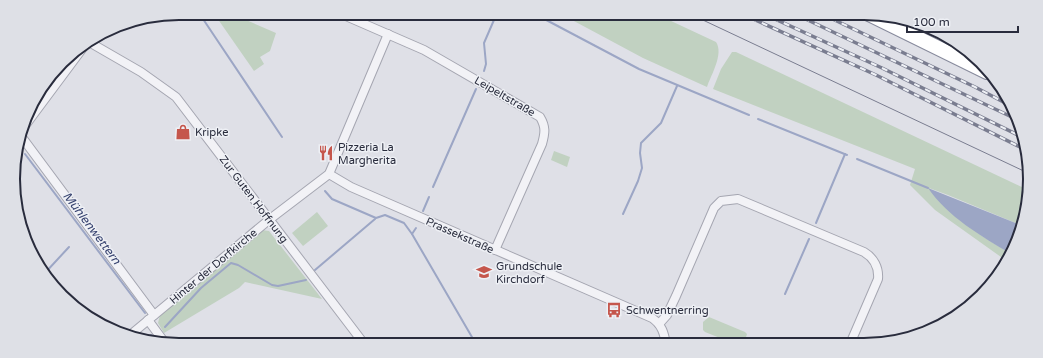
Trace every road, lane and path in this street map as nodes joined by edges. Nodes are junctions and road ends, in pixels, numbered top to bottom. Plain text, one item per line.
1 (355, 20) edge
2 (883, 21) edge
3 (388, 34) junction
4 (94, 45) edge
5 (75, 58) edge
6 (975, 66) edge
7 (34, 114) edge
8 (24, 141) edge
9 (328, 174) junction
10 (270, 219) junction
11 (495, 250) junction
12 (151, 317) junction
13 (660, 324) junction
14 (134, 332) edge
15 (162, 337) edge
16 (360, 338) edge
17 (665, 338) edge
18 (853, 338) edge

1 - 3 street, Leipeltstraße
2 - 6 highway
3 - 9 street, Hinter der Dorfkirche
3 - 11 street, Leipeltstraße
4 - 10 street, Zur Guten Hoffnung
5 - 7 street
8 - 12 street
9 - 10 street, Hinter der Dorfkirche
9 - 11 street, Prassekstraße
10 - 12 street, Hinter der Dorfkirche
10 - 16 street, Zur Guten Hoffnung
11 - 13 street, Prassekstraße
12 - 14 street, Hinter der Dorfkirche
12 - 15 street
13 - 17 street
13 - 18 street

